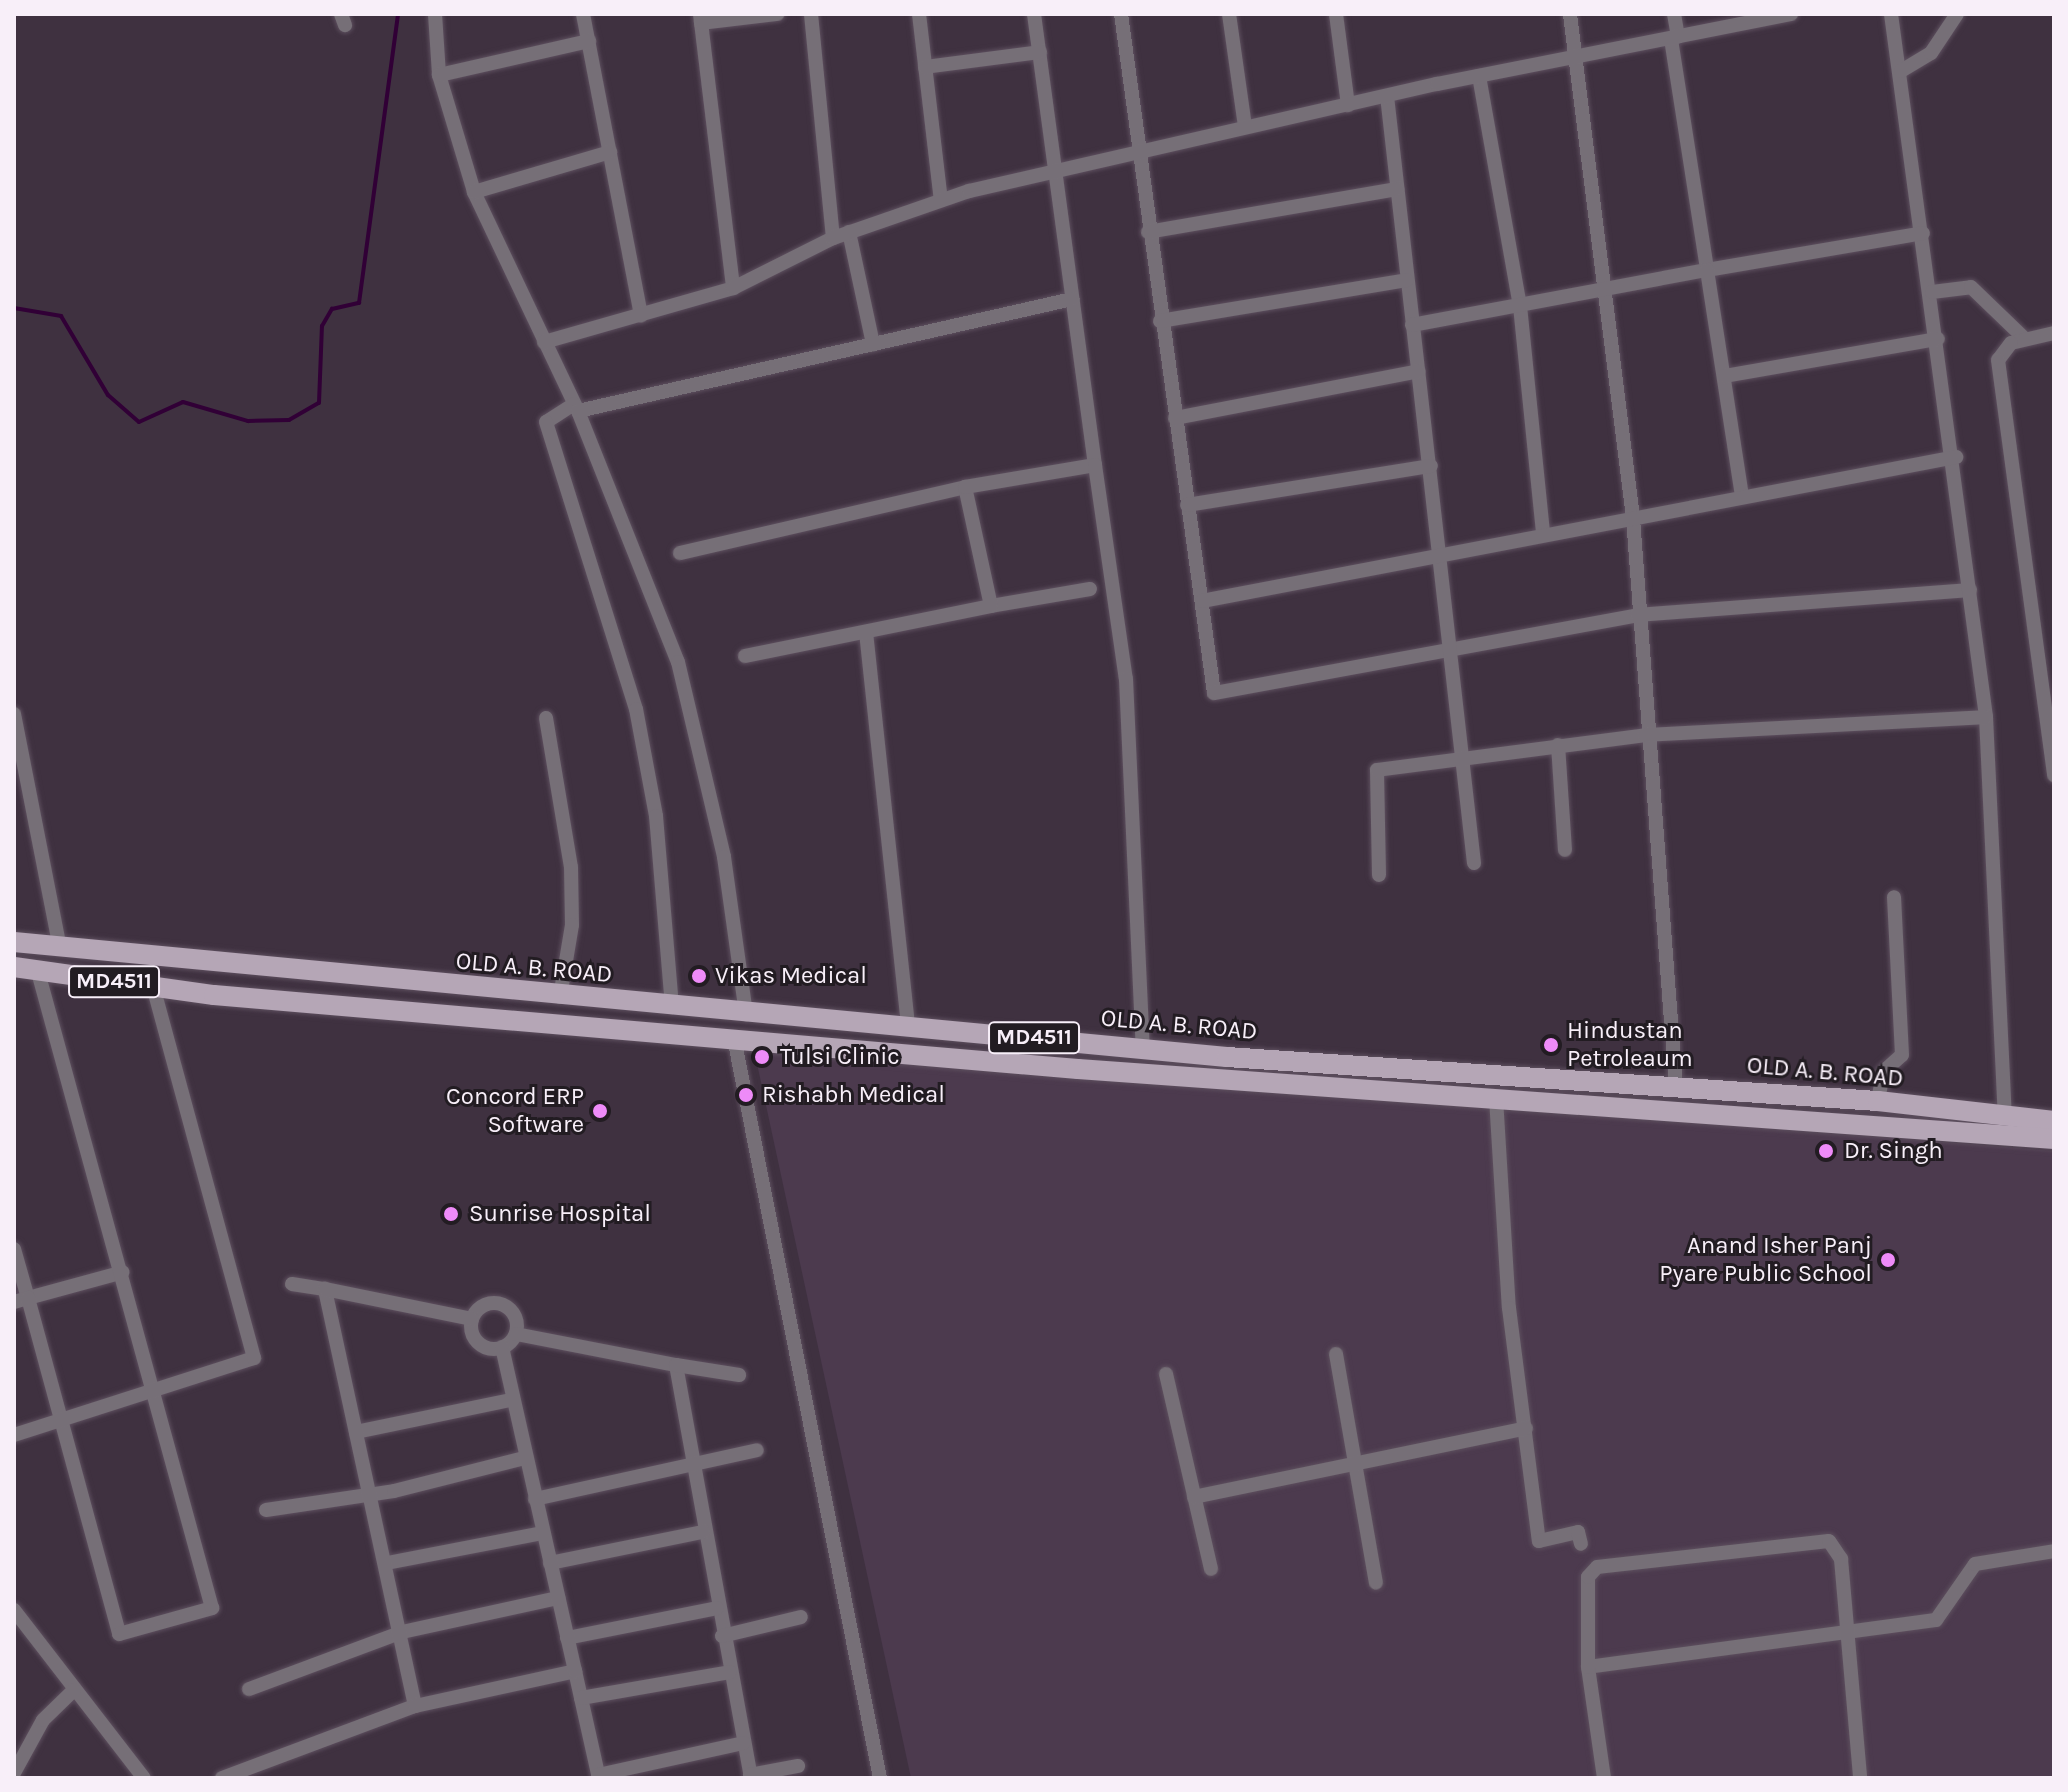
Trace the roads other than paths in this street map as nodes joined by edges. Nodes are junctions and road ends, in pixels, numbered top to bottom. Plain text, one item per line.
1 (435, 14) edge
2 (583, 14) edge
3 (777, 14) edge
4 (811, 14) edge
5 (919, 14) edge
6 (1034, 14) edge
7 (1121, 14) edge
8 (1229, 14) edge
9 (1336, 14) edge
10 (1570, 14) edge
11 (1674, 14) edge
12 (1791, 14) edge
13 (1891, 14) edge
14 (1957, 14) edge
15 (1766, 17) edge
16 (700, 19) edge
17 (1675, 38) junction
18 (589, 41) junction
19 (1040, 52) junction
20 (1574, 59) junction
21 (925, 67) junction
22 (1901, 71) junction
23 (439, 75) junction
24 (1479, 76) junction
25 (1387, 96) junction
26 (1348, 105) junction
27 (1245, 127) junction
28 (1138, 151) junction
29 (610, 152) junction
30 (1054, 173) junction
31 (1397, 189) junction
32 (474, 192) junction
33 (941, 200) junction
34 (849, 232) junction
35 (1148, 232) junction
36 (1923, 233) junction
37 (833, 238) junction
38 (1707, 270) junction
39 (1407, 280) junction
40 (733, 288) junction
41 (1602, 292) junction
42 (1932, 292) junction
43 (1072, 299) junction
44 (1520, 306) junction
45 (641, 315) junction
46 (1160, 321) junction
47 (1412, 325) junction
48 (2054, 333) edge
49 (1938, 339) junction
50 (2025, 339) junction
51 (544, 342) junction
52 (873, 344) junction
53 (1418, 371) junction
54 (1725, 376) junction
55 (576, 407) junction
56 (1175, 418) junction
57 (1956, 457) junction
58 (1095, 465) junction
59 (1431, 466) junction
60 (965, 487) junction
61 (1742, 496) junction
62 (1187, 505) junction
63 (1633, 518) junction
64 (1543, 534) junction
65 (680, 553) dead end
66 (1442, 555) junction
67 (1090, 589) dead end
68 (1970, 590) junction
69 (1202, 601) junction
70 (991, 606) junction
71 (1637, 615) junction
72 (866, 632) junction
73 (1451, 650) junction
74 (745, 656) dead end
75 (14, 714) edge
76 (1986, 717) junction
77 (546, 718) dead end
78 (1645, 735) junction
79 (1558, 745) junction
80 (1465, 757) junction
81 (2054, 775) edge
82 (1565, 850) dead end
83 (1474, 863) dead end
84 (1379, 875) dead end
85 (1894, 897) dead end
86 (14, 942) edge
87 (60, 948) junction
88 (14, 967) edge
89 (240, 968) junction
90 (38, 972) junction
91 (153, 987) junction
92 (235, 996) junction
93 (560, 997) junction
94 (672, 1007) junction
95 (746, 1014) junction
96 (908, 1028) junction
97 (734, 1038) junction
98 (1143, 1047) junction
99 (1676, 1087) junction
100 (1496, 1098) junction
101 (1878, 1101) junction
102 (2005, 1118) junction
103 (2054, 1121) edge
104 (2054, 1139) edge
105 (14, 1249) edge
106 (123, 1272) junction
107 (292, 1284) dead end
108 (325, 1289) junction
109 (21, 1300) edge
110 (472, 1319) junction
111 (516, 1334) junction
112 (502, 1347) junction
113 (1336, 1354) dead end
114 (676, 1365) junction
115 (1166, 1374) dead end
116 (739, 1375) dead end
117 (156, 1389) junction
118 (510, 1400) junction
119 (62, 1418) junction
120 (1526, 1428) junction
121 (356, 1432) junction
122 (14, 1435) edge
123 (757, 1450) dead end
124 (524, 1458) junction
125 (1353, 1464) junction
126 (691, 1465) junction
127 (372, 1495) junction
128 (1194, 1497) junction
129 (535, 1499) junction
130 (266, 1510) dead end
131 (703, 1532) junction
132 (543, 1533) junction
133 (1581, 1544) dead end
134 (2054, 1551) edge
135 (387, 1563) junction
136 (550, 1563) junction
137 (1211, 1569) dead end
138 (1376, 1583) dead end
139 (558, 1598) junction
140 (717, 1608) junction
141 (14, 1610) edge
142 (801, 1617) dead end
143 (402, 1632) junction
144 (1846, 1632) junction
145 (722, 1636) junction
146 (567, 1638) junction
147 (1588, 1667) junction
148 (575, 1671) junction
149 (730, 1672) junction
150 (249, 1689) dead end
151 (74, 1690) junction
152 (581, 1698) junction
153 (415, 1706) junction
154 (744, 1743) junction
155 (18, 1755) edge
156 (798, 1766) dead end
157 (14, 1773) edge
158 (599, 1776) edge
159 (750, 1777) edge
160 (144, 1778) edge
161 (222, 1778) edge
162 (880, 1778) edge
163 (1604, 1778) edge
164 (1860, 1778) edge

1 - 23 street
2 - 18 street
3 - 16 street
4 - 37 street
5 - 21 street
6 - 19 street
7 - 28 street
8 - 27 street
9 - 26 street
10 - 20 street
11 - 17 street
12 - 15 street
13 - 22 street
14 - 22 street
15 - 17 street
16 - 40 street
17 - 20 street
17 - 38 street
18 - 23 street
18 - 29 street
19 - 21 street
19 - 30 street
20 - 24 street
20 - 41 street
21 - 33 street
22 - 36 street
23 - 32 street
24 - 25 street
24 - 44 street
25 - 26 street
25 - 31 street
26 - 27 street
27 - 28 street
28 - 30 street
28 - 35 street
29 - 32 street
29 - 45 street
30 - 33 street
30 - 43 street
31 - 35 street
31 - 39 street
32 - 51 street
33 - 34 street
34 - 37 street
34 - 52 street
35 - 46 street
36 - 38 street
36 - 42 street
37 - 40 street
38 - 41 street
38 - 54 street
39 - 46 street
39 - 47 street
40 - 45 street
41 - 44 street
41 - 63 street
42 - 49 street
42 - 50 street
43 - 52 street
43 - 58 street
44 - 47 street
44 - 64 street
45 - 51 street
46 - 56 street
47 - 53 street
48 - 50 street
49 - 54 street
49 - 57 street
50 - 81 street
51 - 55 street
52 - 55 street
53 - 56 street
53 - 59 street
54 - 61 street
55 - 94 street
55 - 95 street
56 - 62 street
57 - 61 street
57 - 68 street
58 - 60 street
58 - 98 street
59 - 62 street
59 - 66 street
60 - 65 street
60 - 70 street
61 - 63 street
62 - 69 street
63 - 64 street
63 - 71 street
64 - 66 street
66 - 69 street
66 - 73 street
67 - 70 street
68 - 71 street
68 - 76 street
69 - 73 street
70 - 72 street
71 - 73 street
71 - 78 street
72 - 74 street
72 - 96 street
73 - 80 street
75 - 87 street
76 - 78 street
76 - 102 street
77 - 93 street
78 - 79 street
78 - 99 street
79 - 80 street
79 - 82 street
80 - 83 street
80 - 84 street
85 - 101 street
86 - 87 main road, OLD A. B. ROAD / MD4511
87 - 89 main road, OLD A. B. ROAD / MD4511
88 - 90 main road, OLD A. B. ROAD / MD4511
89 - 92 main road
89 - 93 main road, OLD A. B. ROAD / MD4511
90 - 91 main road, OLD A. B. ROAD / MD4511
90 - 106 street
91 - 92 main road, OLD A. B. ROAD / MD4511
91 - 117 street
92 - 97 main road, OLD A. B. ROAD / MD4511
93 - 94 main road, OLD A. B. ROAD / MD4511
94 - 95 main road, OLD A. B. ROAD / MD4511
95 - 96 main road, OLD A. B. ROAD / MD4511
96 - 98 main road, OLD A. B. ROAD / MD4511
97 - 100 main road, OLD A. B. ROAD / MD4511
97 - 162 street
98 - 99 main road, OLD A. B. ROAD / MD4511
99 - 101 main road, OLD A. B. ROAD / MD4511
100 - 104 main road, OLD A. B. ROAD / MD4511
100 - 120 street
101 - 102 main road, OLD A. B. ROAD / MD4511
102 - 103 main road, OLD A. B. ROAD / MD4511
105 - 109 street
106 - 109 street
106 - 117 street
107 - 108 street
108 - 110 street
108 - 121 street
109 - 119 street
110 - 111 street
110 - 112 street
111 - 112 street
111 - 114 street
112 - 118 street
113 - 125 street
114 - 116 street
114 - 126 street
115 - 128 street
117 - 119 street
117 - 119 street
118 - 121 street
118 - 124 street
119 - 122 street
120 - 125 street
120 - 133 street
121 - 127 street
123 - 126 street
124 - 127 street
124 - 129 street
125 - 128 street
125 - 138 street
126 - 129 street
126 - 131 street
127 - 130 street
127 - 135 street
128 - 137 street
129 - 132 street
131 - 136 street
131 - 140 street
132 - 135 street
132 - 136 street
134 - 144 street
135 - 143 street
136 - 139 street
139 - 143 street
139 - 146 street
140 - 145 street
140 - 146 street
141 - 151 street
142 - 145 street
143 - 150 street
143 - 153 street
144 - 147 street
144 - 147 street
144 - 164 street
145 - 149 street
146 - 148 street
147 - 163 street
148 - 152 street
148 - 153 street
149 - 152 street
149 - 154 street
151 - 155 street
151 - 160 street
152 - 158 street
153 - 161 street
154 - 158 street
154 - 159 street
155 - 157 street
156 - 159 street

